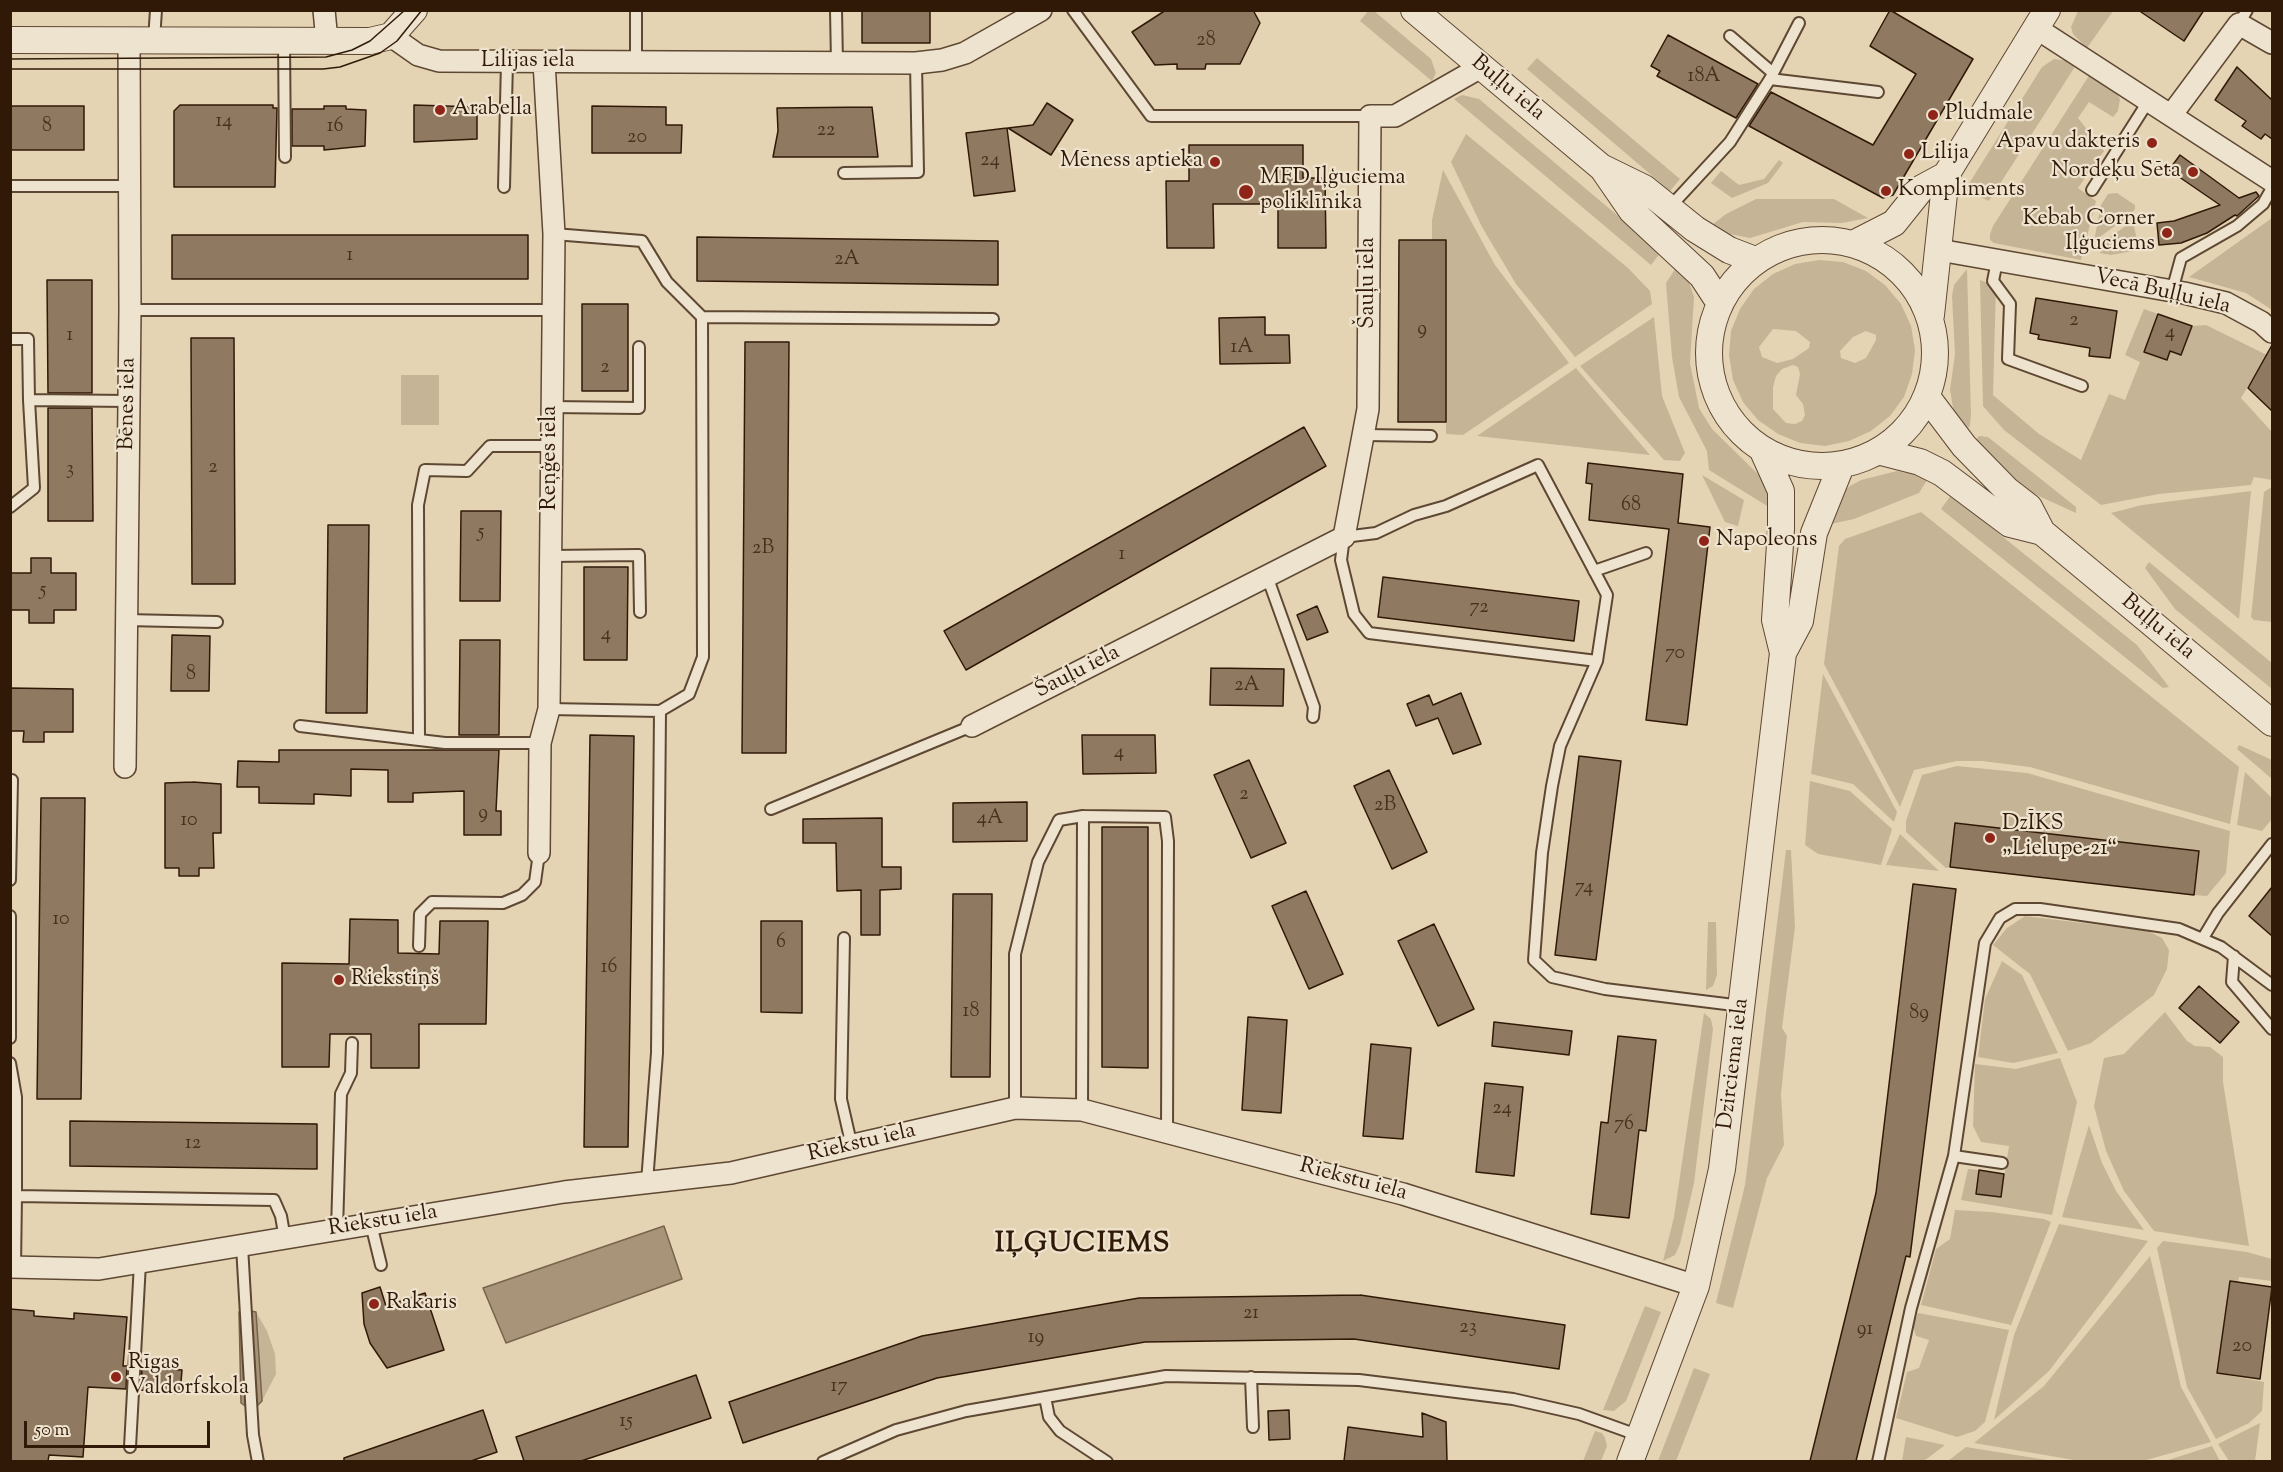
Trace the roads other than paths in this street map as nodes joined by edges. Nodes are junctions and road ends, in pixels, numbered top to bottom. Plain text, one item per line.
1 (156, 10) edge
2 (324, 10) edge
3 (414, 10) edge
4 (636, 10) edge
5 (836, 10) edge
6 (1073, 10) edge
7 (1414, 10) edge
8 (1040, 11) edge
9 (2243, 17) edge
10 (2041, 19) edge
11 (1799, 22) dead end
12 (391, 36) junction
13 (1730, 36) dead end
14 (10, 40) edge
15 (129, 40) junction
16 (154, 40) junction
17 (284, 40) junction
18 (327, 41) junction
19 (2272, 44) edge
20 (507, 62) junction
21 (544, 62) junction
22 (636, 62) junction
23 (837, 63) junction
24 (916, 63) junction
25 (1481, 67) junction
26 (1771, 76) junction
27 (1878, 92) dead end
28 (2149, 99) junction
29 (2172, 114) junction
30 (1370, 116) junction
31 (285, 157) dead end
32 (1601, 167) junction
33 (844, 173) dead end
34 (1946, 175) junction
35 (2272, 181) edge
36 (10, 186) edge
37 (130, 186) junction
38 (504, 187) dead end
39 (2272, 188) edge
40 (2092, 190) dead end
41 (1669, 208) junction
42 (554, 234) junction
43 (1853, 244) junction
44 (1939, 250) junction
45 (1755, 260) junction
46 (1997, 261) junction
47 (2172, 291) junction
48 (1719, 302) junction
49 (130, 310) junction
50 (552, 310) junction
51 (1931, 315) junction
52 (702, 317) junction
53 (993, 319) dead end
54 (2272, 332) edge
55 (10, 339) edge
56 (639, 347) dead end
57 (2082, 386) dead end
58 (1927, 397) junction
59 (29, 400) junction
60 (129, 401) junction
61 (551, 407) junction
62 (1365, 435) junction
63 (1431, 436) dead end
64 (551, 446) junction
65 (1763, 451) junction
66 (1881, 452) junction
67 (1841, 465) junction
68 (10, 507) edge
69 (2042, 532) junction
70 (1344, 537) junction
71 (1646, 553) dead end
72 (550, 556) junction
73 (1594, 571) junction
74 (1267, 576) junction
75 (640, 612) dead end
76 (126, 620) junction
77 (217, 622) dead end
78 (1783, 653) junction
79 (1597, 662) junction
80 (549, 709) junction
81 (660, 711) junction
82 (1313, 717) dead end
83 (2272, 723) edge
84 (300, 726) dead end
85 (972, 726) joint
86 (419, 740) junction
87 (540, 743) junction
88 (125, 767) dead end
89 (12, 780) edge
90 (771, 809) dead end
91 (1083, 816) junction
92 (11, 817) edge
93 (2272, 844) edge
94 (539, 853) joint
95 (10, 880) edge
96 (10, 916) edge
97 (844, 938) dead end
98 (2203, 938) junction
99 (419, 946) dead end
100 (2234, 956) junction
101 (2272, 985) edge
102 (1742, 1006) junction
103 (2272, 1029) edge
104 (10, 1038) edge
105 (352, 1043) dead end
106 (10, 1063) edge
107 (12, 1080) edge
108 (1015, 1108) junction
109 (1082, 1110) junction
110 (1167, 1133) junction
111 (852, 1147) junction
112 (1953, 1156) junction
113 (2002, 1163) dead end
114 (647, 1182) junction
115 (16, 1196) junction
116 (371, 1224) junction
117 (337, 1230) junction
118 (285, 1239) junction
119 (242, 1246) junction
120 (140, 1263) junction
121 (381, 1265) dead end
122 (13, 1267) edge
123 (1696, 1286) junction
124 (1251, 1377) junction
125 (1045, 1397) junction
126 (1253, 1427) dead end
127 (1641, 1436) junction
128 (130, 1447) dead end
129 (258, 1461) edge
130 (825, 1461) edge
131 (1107, 1461) edge
132 (1630, 1461) edge
133 (1878, 1461) edge

1 - 16 lane
2 - 18 street
3 - 12 street
4 - 22 lane
5 - 23 lane
6 - 30 lane
7 - 25 street, Buļļu iela
8 - 24 street, Lilijas iela
9 - 19 street
9 - 29 street
10 - 28 street
10 - 34 street
11 - 26 lane
12 - 18 street
12 - 20 street, Lilijas iela
13 - 26 lane
14 - 15 street
15 - 16 street
15 - 37 street, Bēnes iela
16 - 17 street
17 - 18 street
17 - 31 lane
20 - 21 street, Lilijas iela
20 - 38 lane
21 - 22 street, Lilijas iela
21 - 42 street, Reņģes iela
22 - 23 street, Lilijas iela
23 - 24 street, Lilijas iela
24 - 33 lane
25 - 30 street
25 - 32 street, Buļļu iela
26 - 27 lane
26 - 41 lane
28 - 29 street
28 - 40 lane
29 - 35 street
30 - 62 street, Šauļu iela
32 - 41 street, Buļļu iela
32 - 48 street, Buļļu iela
34 - 43 street
34 - 44 street
36 - 37 lane
37 - 49 street, Bēnes iela
39 - 47 lane
41 - 45 street, Buļļu iela
42 - 50 street, Reņģes iela
42 - 52 lane
43 - 45 street
43 - 51 street
44 - 46 street, Vecā Buļļu iela
44 - 51 street
45 - 48 street
46 - 47 street, Vecā Buļļu iela
46 - 57 lane
47 - 54 street, Vecā Buļļu iela
48 - 65 street
49 - 50 lane
49 - 60 street, Bēnes iela
50 - 61 street, Reņģes iela
51 - 58 street
52 - 53 lane
52 - 81 lane
55 - 59 lane
56 - 61 lane
58 - 66 street
58 - 69 street, Buļļu iela
59 - 60 lane
59 - 68 lane
60 - 76 street, Bēnes iela
61 - 64 street, Reņģes iela
62 - 63 lane
62 - 70 street, Šauļu iela
64 - 72 street, Reņģes iela
64 - 86 lane
65 - 67 street
65 - 78 street, Dzirciema iela
66 - 67 street
66 - 69 street, Buļļu iela
67 - 78 street, Dzirciema iela
69 - 83 street, Buļļu iela
70 - 73 lane, Šauļu iela
70 - 74 street, Šauļu iela
70 - 79 lane
71 - 73 lane
72 - 75 lane
72 - 80 street, Reņģes iela
73 - 79 lane
74 - 82 lane
74 - 85 street, Šauļu iela
76 - 77 lane
76 - 88 street, Bēnes iela
78 - 102 street, Dzirciema iela
79 - 102 lane
80 - 81 lane
80 - 87 street, Reņģes iela
81 - 114 lane
84 - 86 lane
85 - 90 lane
86 - 87 lane
87 - 94 street, Reņģes iela
89 - 92 lane
91 - 108 lane
91 - 109 lane
91 - 110 lane
92 - 95 lane
93 - 98 lane
94 - 99 lane
96 - 104 lane
97 - 111 lane
98 - 100 lane
98 - 112 lane
100 - 101 lane
100 - 103 lane
102 - 123 street, Dzirciema iela
105 - 117 lane
106 - 107 lane
107 - 115 lane
108 - 109 street, Riekstu iela
108 - 111 street, Riekstu iela
109 - 110 street, Riekstu iela
110 - 123 street, Riekstu iela
111 - 114 street, Riekstu iela
112 - 113 lane
112 - 133 lane
114 - 116 street, Riekstu iela
115 - 118 lane
115 - 122 lane
116 - 117 street, Riekstu iela
116 - 121 lane
117 - 118 street, Riekstu iela
118 - 119 street, Riekstu iela
119 - 120 street, Riekstu iela
119 - 129 lane
120 - 122 street, Riekstu iela
120 - 128 lane
123 - 127 street, Dzirciema iela
124 - 125 lane
124 - 126 lane
124 - 127 lane
125 - 130 lane
125 - 131 lane
127 - 132 street, Dzirciema iela

